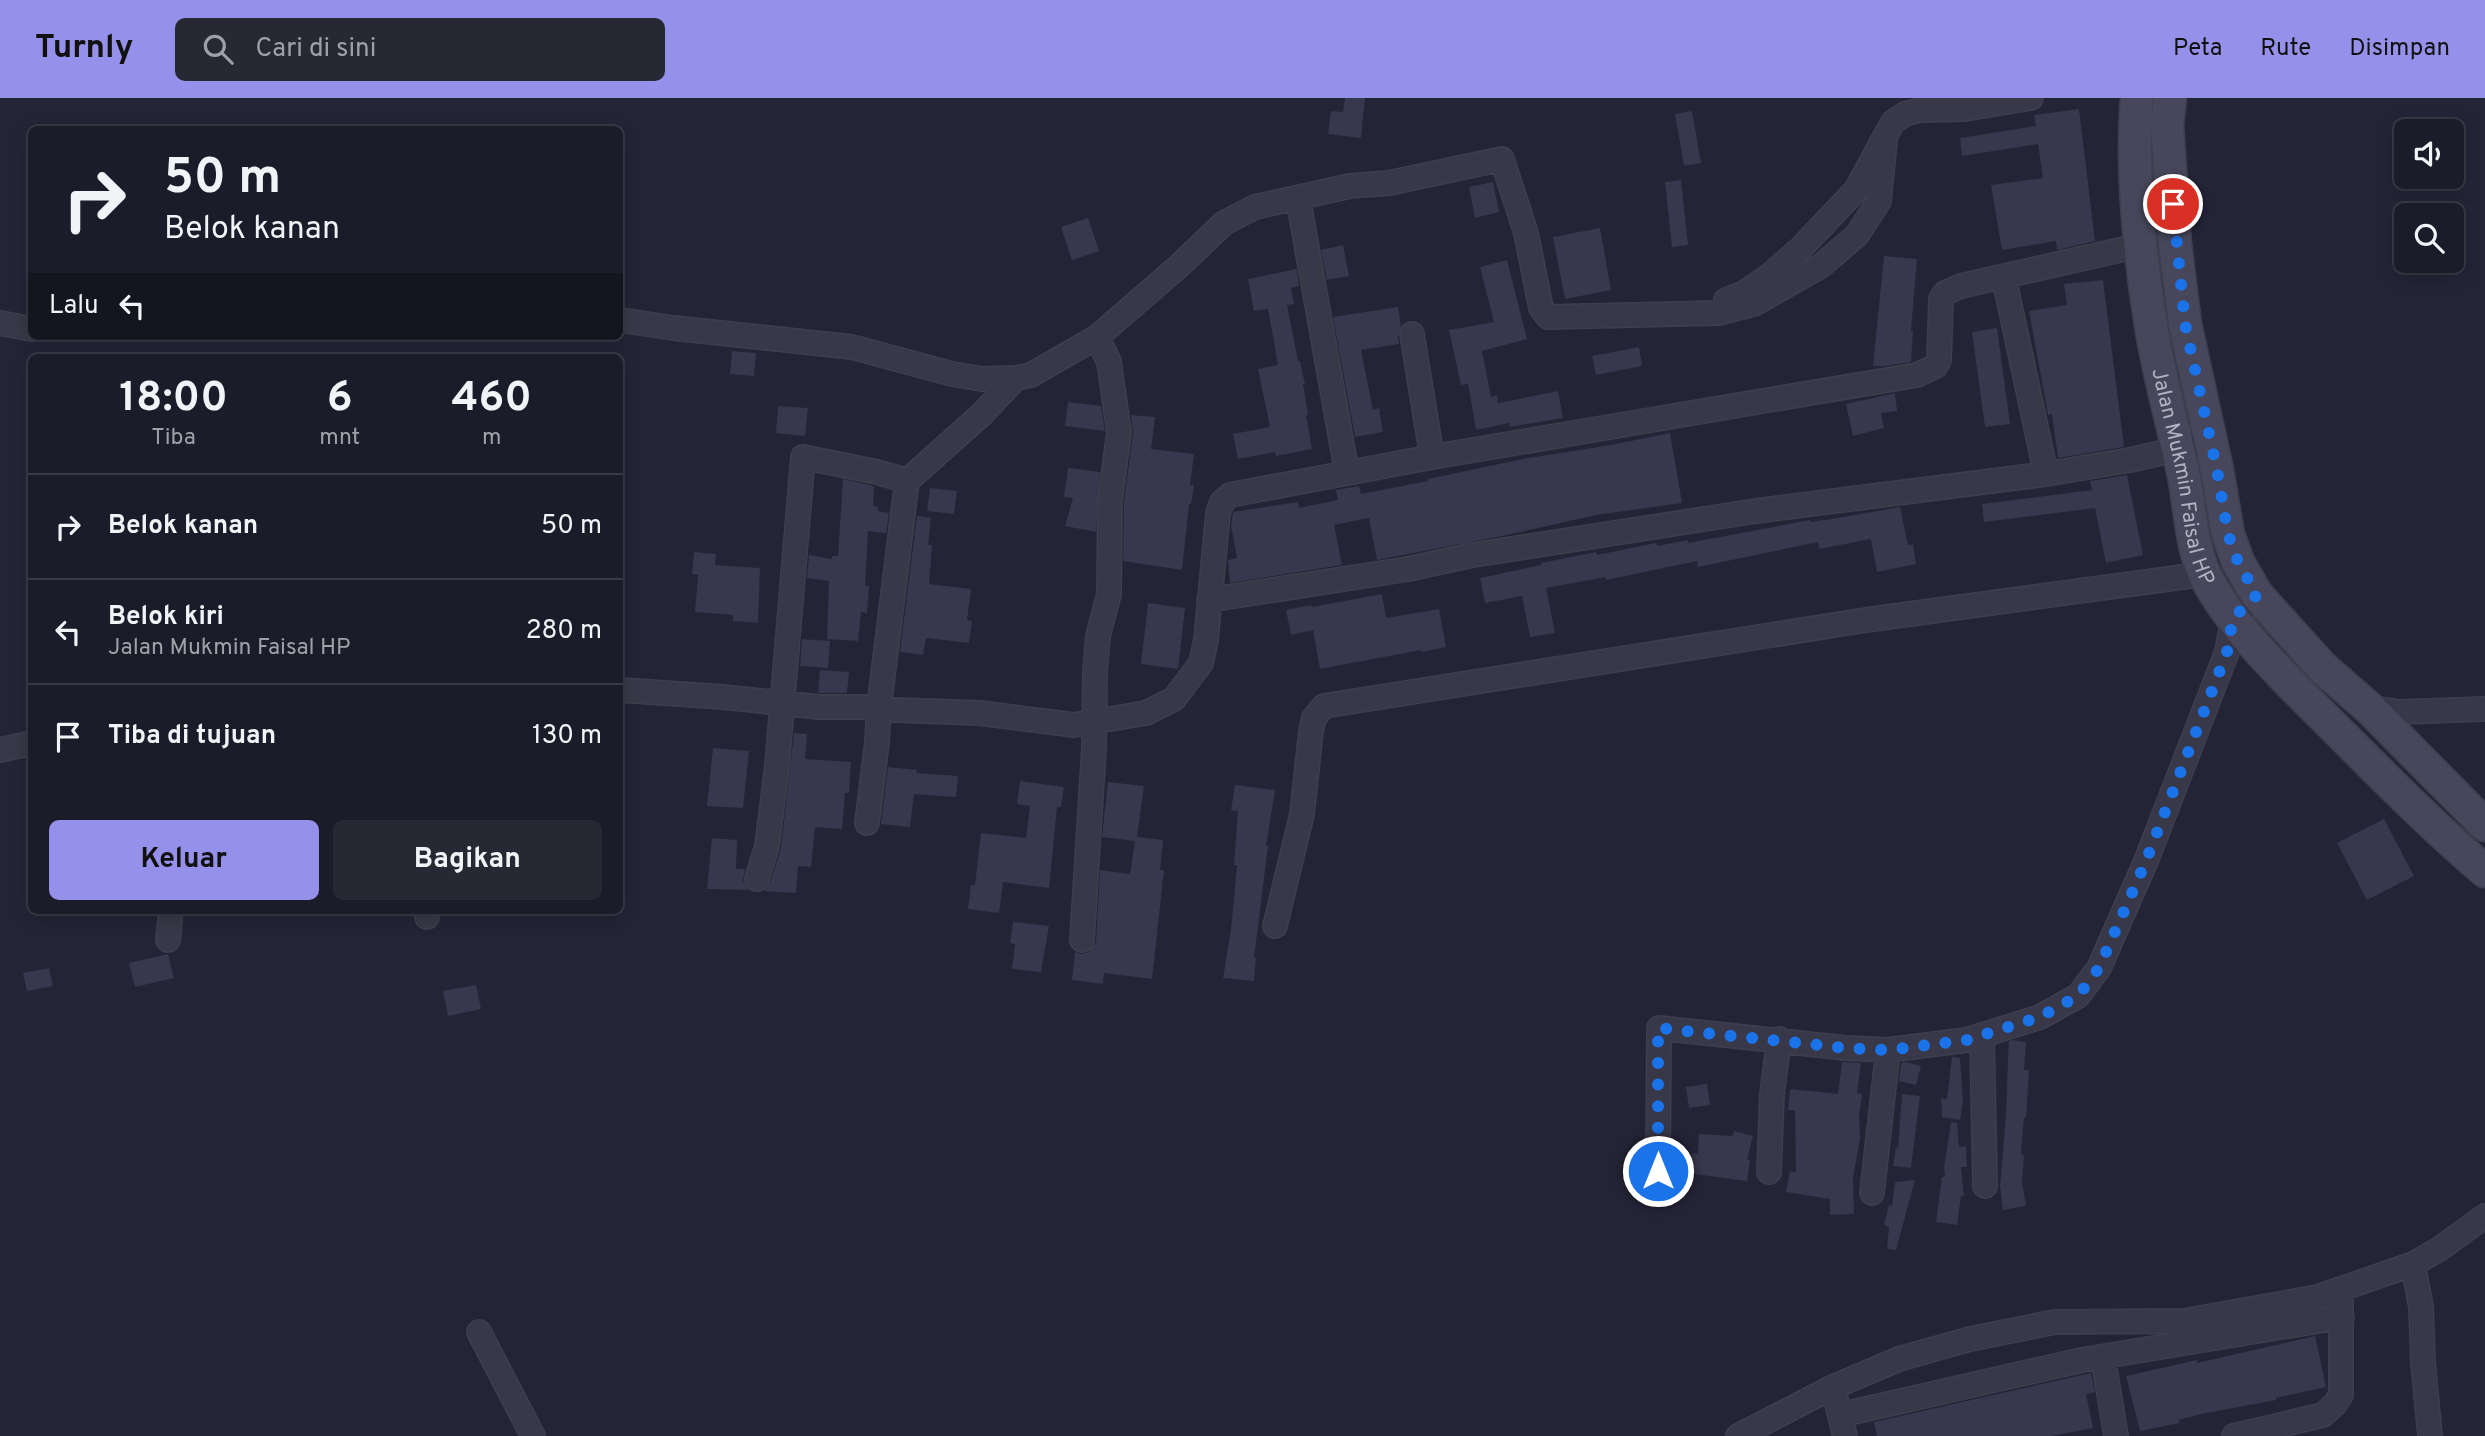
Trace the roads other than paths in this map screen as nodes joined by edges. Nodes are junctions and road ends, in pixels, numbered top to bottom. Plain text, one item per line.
1 (2031, 98) edge
2 (2137, 98) edge
3 (2170, 98) edge
4 (1885, 140) junction
5 (1298, 198) junction
6 (2142, 245) junction
7 (2004, 278) junction
8 (1686, 313) junction
9 (623, 320) edge
10 (0, 323) edge
11 (28, 327) edge
12 (1412, 334) dead end
13 (1097, 337) junction
14 (1016, 378) junction
15 (2210, 442) junction
16 (2176, 449) junction
17 (1432, 457) junction
18 (1348, 473) junction
19 (2046, 474) junction
20 (907, 481) junction
21 (2205, 574) junction
22 (2257, 595) junction
23 (1209, 600) junction
24 (2233, 618) junction
25 (623, 691) edge
26 (780, 703) junction
27 (878, 707) junction
28 (2369, 708) junction
29 (2485, 709) edge
30 (1094, 722) junction
31 (28, 744) edge
32 (0, 750) edge
33 (867, 823) dead end
34 (2485, 825) edge
35 (2485, 871) edge
36 (757, 879) dead end
37 (171, 914) edge
38 (1275, 926) dead end
39 (168, 940) dead end
40 (1082, 940) dead end
41 (1982, 1035) junction
42 (1779, 1039) junction
43 (1888, 1050) junction
44 (1658, 1171) dead end
45 (1769, 1172) dead end
46 (1985, 1186) dead end
47 (1872, 1193) dead end
48 (2485, 1216) edge
49 (2413, 1264) junction
50 (2340, 1290) junction
51 (2342, 1317) junction
52 (479, 1332) dead end
53 (2103, 1357) junction
54 (1833, 1387) junction
55 (1842, 1425) edge
56 (533, 1436) edge
57 (1738, 1436) edge
58 (2116, 1436) edge
59 (2234, 1436) edge
60 (2430, 1436) edge

1 - 4 street
2 - 6 street, Jalan Mukmin Faisal HP
3 - 15 street, Jalan Mukmin Faisal HP
4 - 8 street
4 - 8 street
5 - 8 street
5 - 13 street
5 - 18 street
6 - 7 street
6 - 16 street, Jalan Mukmin Faisal HP
7 - 17 street
7 - 19 street
9 - 14 street
10 - 11 street
12 - 17 street
13 - 14 street
13 - 30 street
14 - 20 street
15 - 16 street
15 - 22 street, Jalan Mukmin Faisal HP
16 - 19 street
16 - 21 street, Jalan Mukmin Faisal HP
17 - 18 street
18 - 23 street
19 - 23 street
20 - 26 street
20 - 27 street
21 - 24 street, Jalan Mukmin Faisal HP
21 - 38 street
22 - 24 street
22 - 28 street, Jalan Mukmin Faisal HP
23 - 30 street
24 - 35 street, Jalan Mukmin Faisal HP
24 - 41 street
25 - 26 street
26 - 27 street
26 - 36 street
27 - 30 street
27 - 33 street
28 - 29 street
28 - 34 street, Jalan Mukmin Faisal HP
30 - 40 street
31 - 32 street
37 - 39 street
41 - 43 street
41 - 46 street
42 - 43 street
42 - 44 street
42 - 45 street
43 - 47 street
48 - 49 street
49 - 50 street
49 - 60 street
50 - 51 street
50 - 54 street
51 - 53 street
51 - 59 street
52 - 56 street
53 - 55 street
53 - 58 street
54 - 55 street
54 - 57 street

